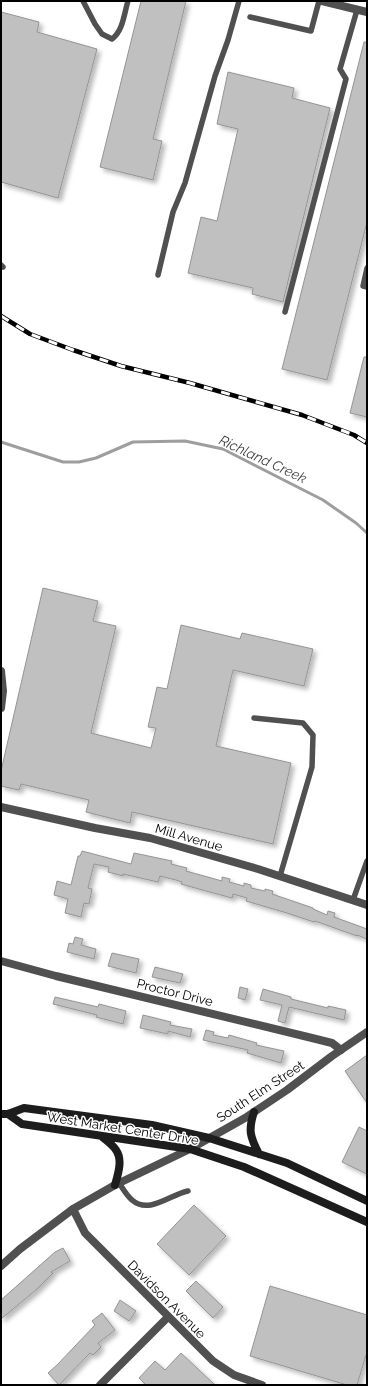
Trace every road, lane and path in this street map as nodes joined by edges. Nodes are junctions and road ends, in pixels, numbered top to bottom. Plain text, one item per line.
1 (82, 1) edge
2 (128, 1) edge
3 (239, 1) edge
4 (320, 1) edge
5 (357, 10) junction
6 (367, 12) edge
7 (250, 17) dead end
8 (367, 268) edge
9 (158, 275) dead end
10 (367, 287) edge
11 (285, 312) dead end
12 (1, 671) edge
13 (1, 704) edge
14 (254, 718) dead end
15 (1, 807) edge
16 (367, 861) edge
17 (280, 876) junction
18 (353, 900) junction
19 (367, 905) edge
20 (1, 961) edge
21 (367, 1032) edge
22 (341, 1050) junction
23 (254, 1112) junction
24 (5, 1114) edge
25 (101, 1136) junction
26 (209, 1138) junction
27 (190, 1149) junction
28 (258, 1154) junction
29 (117, 1184) junction
30 (188, 1191) dead end
31 (367, 1201) edge
32 (73, 1209) junction
33 (367, 1222) edge
34 (1, 1266) edge
35 (168, 1317) junction
36 (100, 1385) edge
37 (262, 1385) edge

1 - 2 lane
3 - 9 lane
4 - 5 street
4 - 7 lane
5 - 6 street
5 - 11 lane
8 - 10 lane
12 - 13 street
14 - 17 lane
15 - 17 street, Mill Avenue
16 - 18 lane
17 - 18 street, Mill Avenue
18 - 19 street, Mill Avenue
20 - 22 street, Proctor Drive
21 - 22 street, South Elm Street
22 - 23 street, South Elm Street
23 - 26 street, South Elm Street
23 - 28 main road
24 - 25 main road, West Market Center Drive
24 - 26 main road, West Market Center Drive
25 - 27 main road, West Market Center Drive
25 - 29 main road
26 - 27 street, South Elm Street
26 - 28 main road, West Market Center Drive
27 - 29 street, South Elm Street
27 - 33 main road, West Market Center Drive
28 - 31 main road, West Market Center Drive
29 - 30 lane
29 - 32 street, South Elm Street
32 - 34 street, South Elm Street
32 - 35 street, Davidson Avenue
35 - 36 street
35 - 37 street, Davidson Avenue

